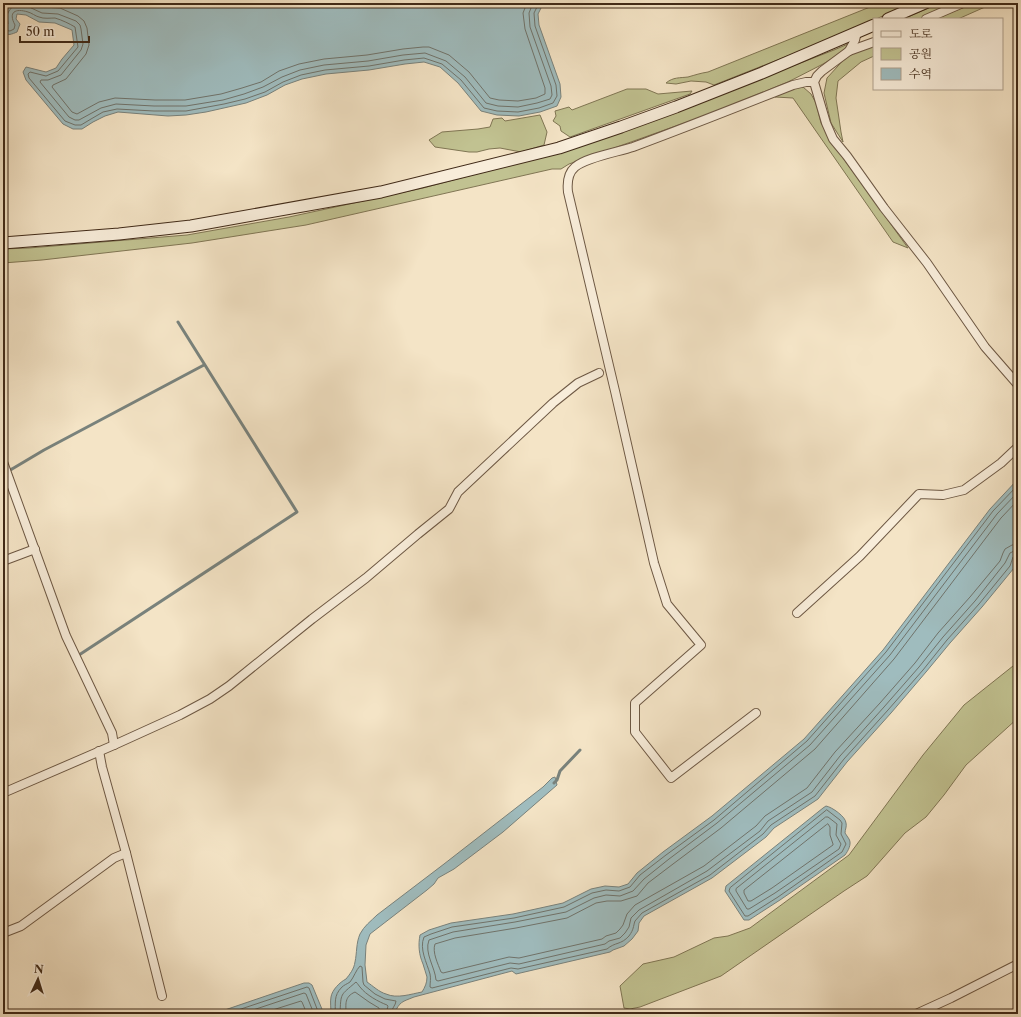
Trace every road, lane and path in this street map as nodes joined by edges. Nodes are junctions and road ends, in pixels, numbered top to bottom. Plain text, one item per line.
1 (925, 3) edge
2 (963, 3) edge
3 (890, 18) edge
4 (928, 18) edge
5 (873, 25) edge
6 (857, 32) junction
7 (873, 42) edge
8 (849, 51) junction
9 (814, 82) junction
10 (3, 243) edge
11 (599, 373) dead end
12 (1018, 385) edge
13 (1018, 447) edge
14 (3, 462) edge
15 (35, 549) junction
16 (3, 561) edge
17 (797, 613) dead end
18 (756, 713) dead end
19 (114, 745) junction
20 (99, 751) junction
21 (3, 793) edge
22 (126, 853) junction
23 (3, 933) edge
24 (1018, 964) edge
25 (162, 996) dead end
26 (916, 1014) edge

1 - 3 street
2 - 4 street
5 - 6 street
6 - 8 street
6 - 10 street
7 - 8 street
8 - 9 street
9 - 12 street
9 - 18 street
11 - 19 street
13 - 17 street
14 - 15 street
15 - 16 street
15 - 19 street
19 - 20 street
20 - 21 street
20 - 22 street
22 - 23 street
22 - 25 street
24 - 26 street

